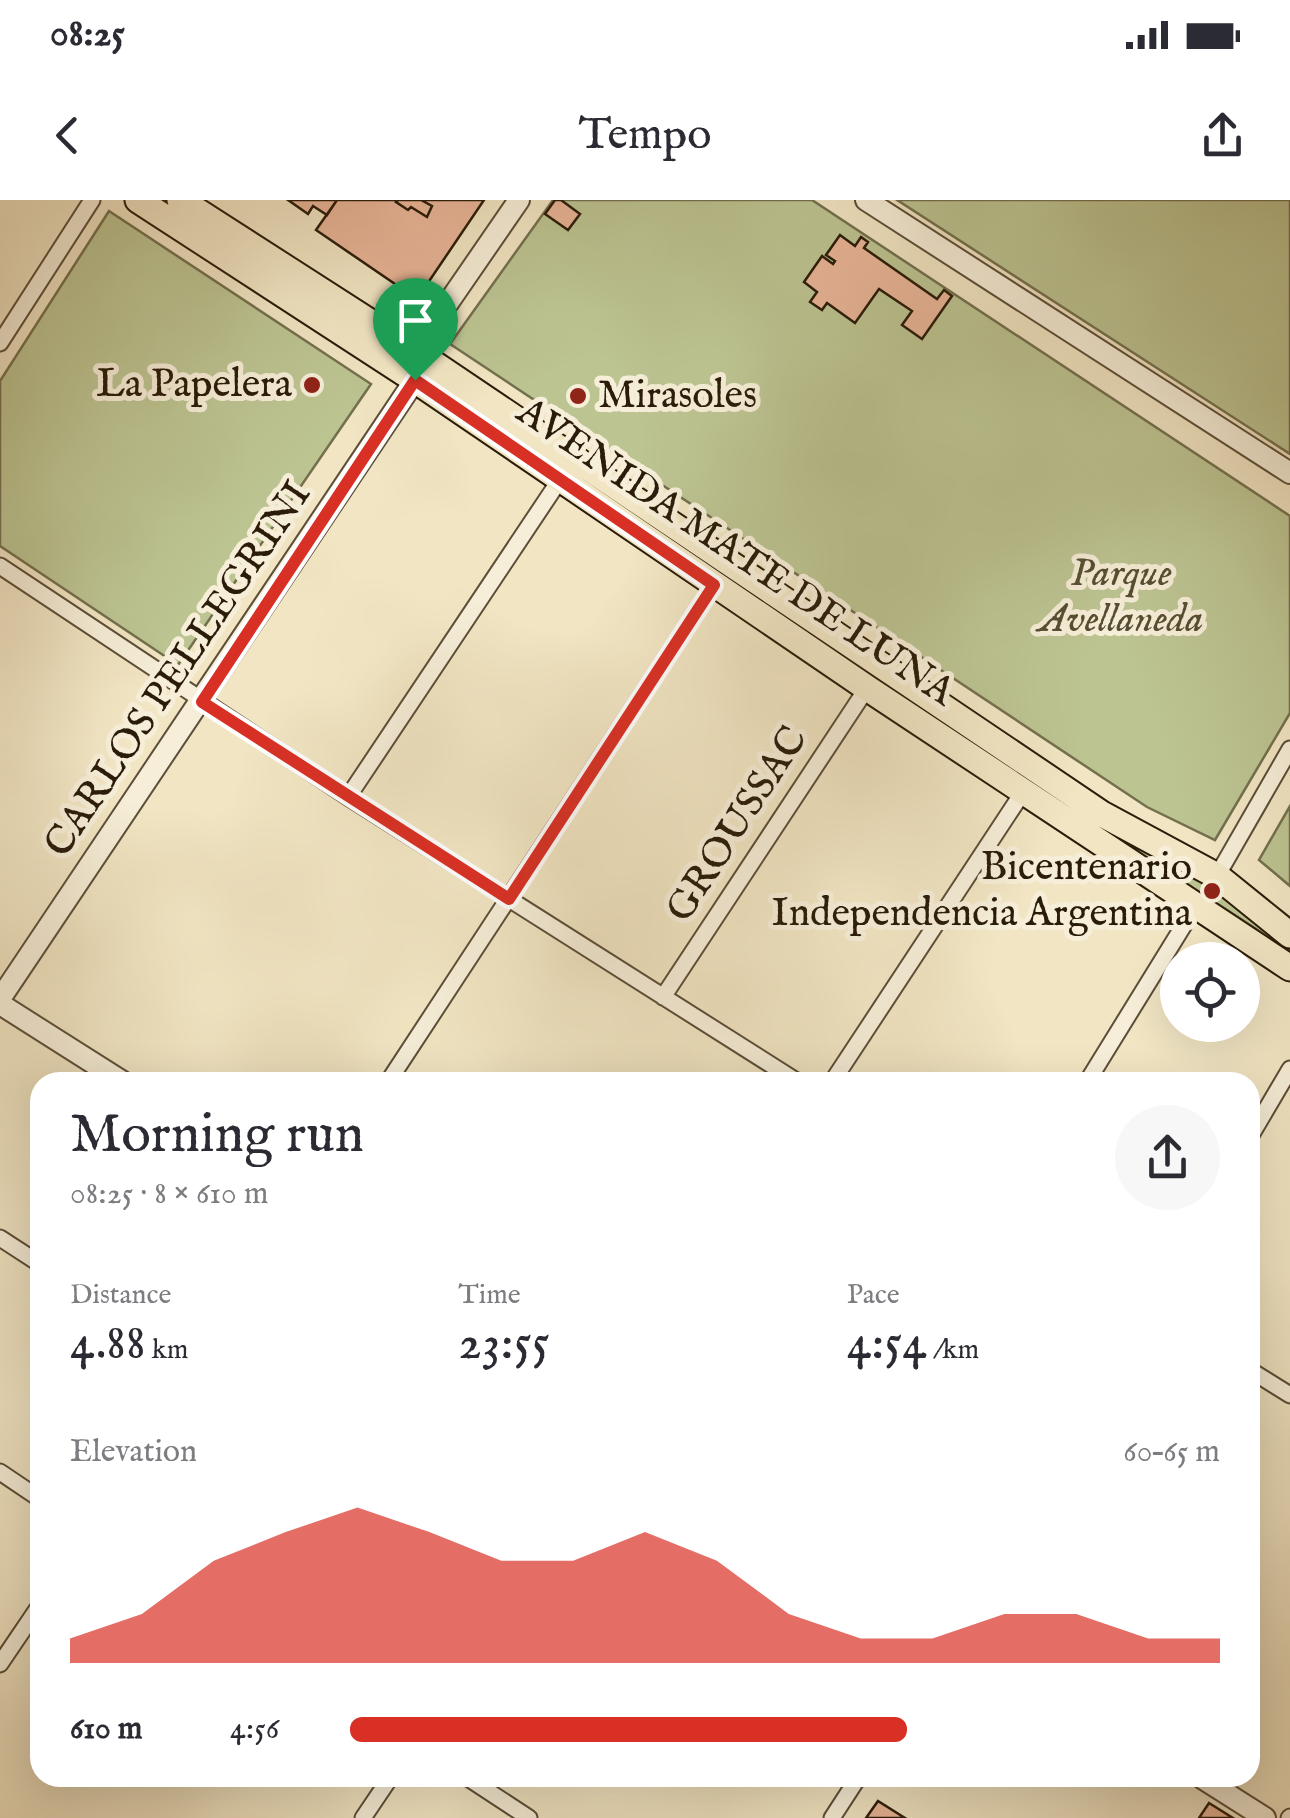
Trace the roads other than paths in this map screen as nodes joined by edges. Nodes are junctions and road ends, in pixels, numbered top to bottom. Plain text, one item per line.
1 (92, 200) edge
2 (138, 200) edge
3 (180, 200) edge
4 (519, 200) edge
5 (866, 200) edge
6 (0, 343) edge
7 (415, 351) junction
8 (415, 380) junction
9 (1290, 473) edge
10 (559, 481) junction
11 (0, 566) edge
12 (714, 585) junction
13 (867, 688) junction
14 (202, 702) junction
15 (1290, 749) edge
16 (1023, 792) junction
17 (348, 796) junction
18 (1217, 876) junction
19 (509, 899) junction
20 (1195, 907) junction
21 (1290, 935) edge
22 (1290, 968) edge
23 (663, 997) junction
24 (0, 1002) edge
25 (1290, 1070) edge
26 (108, 1072) edge
27 (395, 1072) edge
28 (782, 1072) edge
29 (839, 1072) edge
30 (1092, 1072) edge
31 (1260, 1120) edge
32 (0, 1238) edge
33 (30, 1258) edge
34 (1260, 1376) edge
35 (1290, 1395) edge
36 (0, 1472) edge
37 (30, 1492) edge
38 (30, 1620) edge
39 (0, 1664) edge
40 (384, 1787) edge
41 (482, 1787) edge
42 (852, 1787) edge
43 (1216, 1787) edge
44 (363, 1818) edge
45 (529, 1818) edge
46 (832, 1818) edge
47 (1265, 1818) edge

1 - 6 street
2 - 8 main road, AVENIDA MATE DE LUNA
3 - 7 main road, AVENIDA MATE DE LUNA
4 - 7 street
5 - 9 street
7 - 8 street
7 - 18 main road, AVENIDA MATE DE LUNA
8 - 10 main road, AVENIDA MATE DE LUNA
8 - 14 street, CARLOS PELLEGRINI
10 - 12 main road, AVENIDA MATE DE LUNA
10 - 17 street
11 - 14 street
12 - 13 main road, AVENIDA MATE DE LUNA
12 - 19 street
13 - 16 main road, AVENIDA MATE DE LUNA
13 - 23 street, GROUSSAC
14 - 17 street
14 - 24 street, CARLOS PELLEGRINI
15 - 18 street
16 - 20 main road, AVENIDA MATE DE LUNA
16 - 29 street
17 - 19 street
18 - 21 main road, AVENIDA MATE DE LUNA
19 - 23 street
19 - 27 street
20 - 22 main road, AVENIDA MATE DE LUNA
20 - 30 street
23 - 28 street
24 - 26 street
25 - 31 street
32 - 33 street
34 - 35 street
36 - 37 street
38 - 39 street
40 - 44 street
41 - 45 street
42 - 46 street
43 - 47 street

